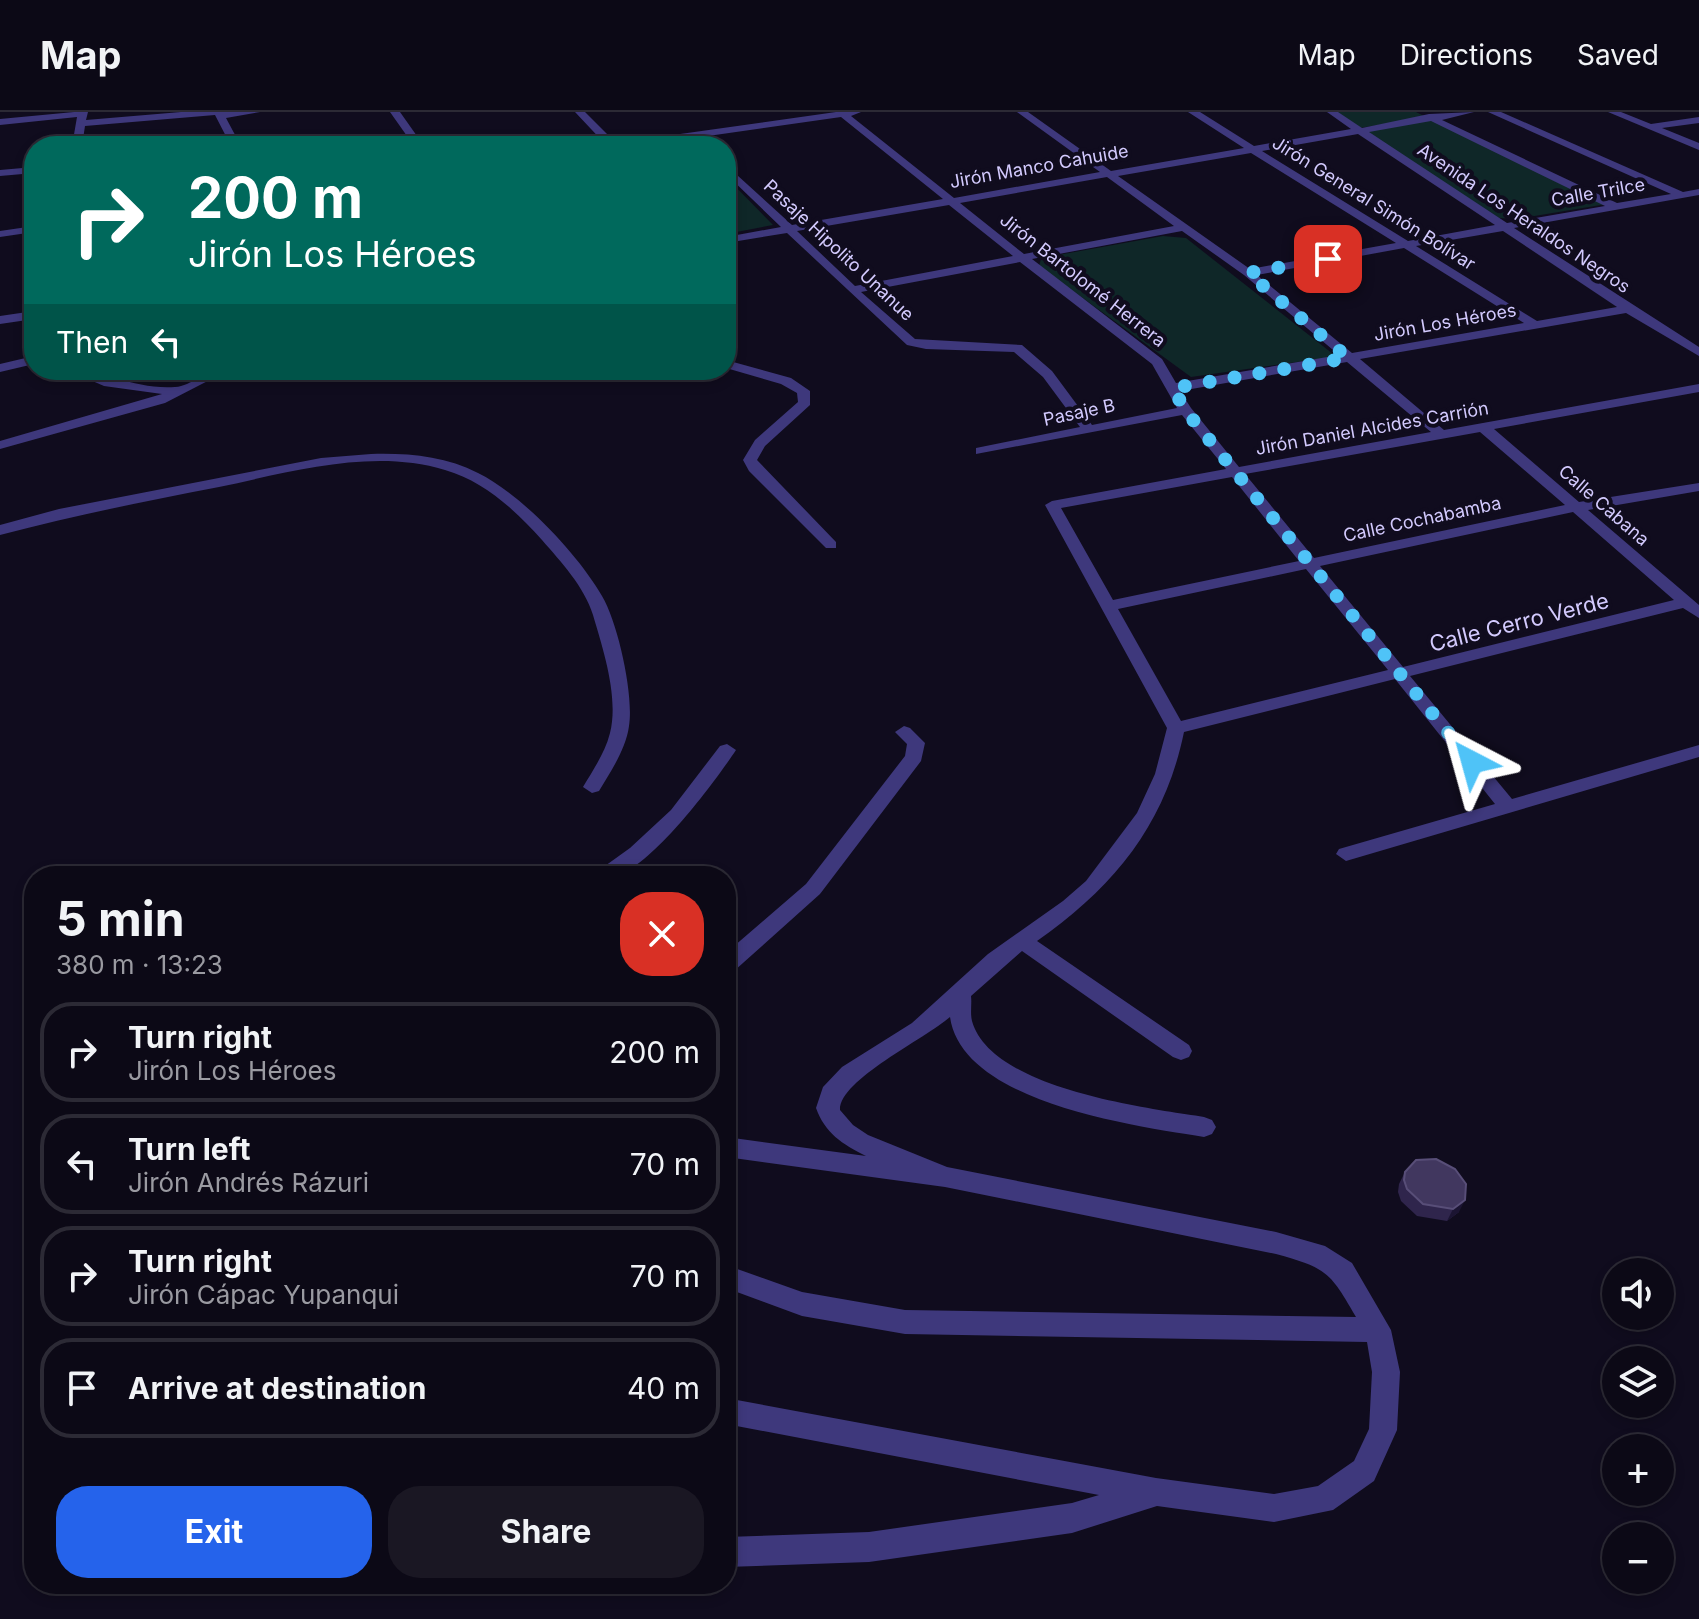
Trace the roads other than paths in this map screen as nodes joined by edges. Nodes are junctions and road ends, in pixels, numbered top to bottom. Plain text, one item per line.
1 (255, 112) edge
2 (395, 112) edge
3 (580, 112) edge
4 (751, 112) edge
5 (1022, 112) edge
6 (1193, 112) edge
7 (1332, 112) edge
8 (1419, 112) edge
9 (1469, 112) edge
10 (1493, 112) edge
11 (1613, 112) edge
12 (218, 113) edge
13 (850, 113) edge
14 (82, 116) edge
15 (1432, 118) junction
16 (1699, 120) edge
17 (0, 122) edge
18 (767, 125) junction
19 (1651, 127) junction
20 (1359, 130) junction
21 (693, 135) joint
22 (79, 136) edge
23 (231, 136) edge
24 (412, 136) edge
25 (605, 136) edge
26 (686, 136) edge
27 (1699, 136) edge
28 (1679, 139) junction
29 (1699, 147) edge
30 (1254, 148) junction
31 (24, 171) edge
32 (1110, 172) junction
33 (0, 173) edge
34 (736, 178) edge
35 (1699, 192) edge
36 (1682, 195) junction
37 (950, 200) junction
38 (1616, 207) junction
39 (1185, 227) junction
40 (1504, 227) junction
41 (787, 229) junction
42 (24, 230) edge
43 (0, 234) edge
44 (736, 238) edge
45 (1407, 245) junction
46 (1021, 257) junction
47 (1248, 273) junction
48 (852, 290) junction
49 (1628, 309) junction
50 (24, 316) edge
51 (0, 320) edge
52 (1535, 325) junction
53 (1699, 352) edge
54 (1348, 358) junction
55 (24, 362) edge
56 (736, 367) edge
57 (0, 368) edge
58 (93, 380) edge
59 (202, 380) edge
60 (1173, 388) junction
61 (1699, 388) edge
62 (181, 390) junction
63 (1185, 410) junction
64 (1483, 427) junction
65 (1088, 429) junction
66 (1441, 434) junction
67 (0, 445) edge
68 (981, 451) dead end
69 (1235, 472) junction
70 (1699, 487) edge
71 (1576, 507) junction
72 (0, 530) edge
73 (831, 545) dead end
74 (1310, 563) junction
75 (1108, 606) junction
76 (1693, 608) edge
77 (1400, 674) junction
78 (1176, 728) junction
79 (904, 732) dead end
80 (727, 750) dead end
81 (1699, 751) edge
82 (592, 787) dead end
83 (1508, 807) junction
84 (1346, 854) dead end
85 (617, 866) edge
86 (1022, 941) junction
87 (736, 956) edge
88 (961, 997) junction
89 (1181, 1051) dead end
90 (1204, 1127) dead end
91 (736, 1148) edge
92 (945, 1177) junction
93 (736, 1280) edge
94 (1378, 1330) junction
95 (736, 1413) edge
96 (1156, 1492) junction
97 (736, 1552) edge

1 - 12 street
2 - 24 street
3 - 25 street
4 - 18 street
5 - 32 street
6 - 30 street, Jirón General Simón Bolívar
7 - 20 street, Avenida Los Heraldos Negros
8 - 15 street
9 - 15 street, Jirón Manco Cahuide
10 - 36 street
11 - 19 street
12 - 14 street
12 - 23 street
13 - 18 street
13 - 37 street, Jirón Bartolomé Herrera
14 - 17 street
14 - 22 street
15 - 20 street, Jirón Manco Cahuide
15 - 38 street
16 - 19 street
18 - 21 street
19 - 28 street
20 - 30 street, Jirón Manco Cahuide
20 - 40 street, Avenida Los Heraldos Negros
21 - 26 street
27 - 28 street
28 - 29 street
30 - 32 street, Jirón Manco Cahuide
30 - 45 street, Jirón General Simón Bolívar
31 - 33 street
32 - 37 street, Jirón Manco Cahuide
32 - 39 street
34 - 41 street, Pasaje Hipolito Unanue
35 - 36 street, Calle Trilce
36 - 38 street, Calle Trilce
37 - 41 street, Jirón Manco Cahuide
37 - 46 street, Jirón Bartolomé Herrera
38 - 40 street, Calle Trilce
39 - 46 street
39 - 47 street
40 - 45 street, Calle Trilce
40 - 49 street, Avenida Los Heraldos Negros
41 - 44 street, Jirón Manco Cahuide
41 - 48 street, Pasaje Hipolito Unanue
42 - 43 street
45 - 47 street, Calle Trilce
45 - 52 street, Jirón General Simón Bolívar
46 - 48 street
46 - 60 street, Jirón Bartolomé Herrera
47 - 54 street
48 - 65 street, Pasaje Hipolito Unanue
49 - 52 street, Jirón Los Héroes
49 - 53 street, Avenida Los Heraldos Negros
50 - 51 street
52 - 54 street, Jirón Los Héroes
54 - 60 street, Jirón Los Héroes
54 - 66 street
55 - 57 street
56 - 73 street
58 - 62 street
59 - 62 street
60 - 63 street, Jirón Bartolomé Herrera
61 - 64 street, Jirón Daniel Alcides Carrión
62 - 67 street
63 - 65 street, Pasaje B
63 - 69 street, Jirón Bartolomé Herrera
64 - 66 street, Jirón Daniel Alcides Carrión
64 - 71 street, Calle Cabana
65 - 68 street, Pasaje B
66 - 69 street, Jirón Daniel Alcides Carrión
69 - 74 street, Jirón Bartolomé Herrera
69 - 75 street, Jirón Daniel Alcides Carrión
70 - 71 street, Calle Cochabamba
71 - 74 street, Calle Cochabamba
71 - 76 street, Calle Cabana
72 - 82 street
74 - 75 street, Calle Cochabamba
74 - 77 street, Jirón Bartolomé Herrera
75 - 78 street
76 - 77 street, Calle Cerro Verde
77 - 78 street, Calle Cerro Verde
77 - 83 street, Jirón Bartolomé Herrera
78 - 86 street
79 - 87 street
80 - 85 street
81 - 83 street
83 - 84 street
86 - 88 street
86 - 89 street
88 - 90 street
88 - 92 street
91 - 92 street
92 - 94 street
93 - 94 street
94 - 96 street
95 - 96 street
96 - 97 street

